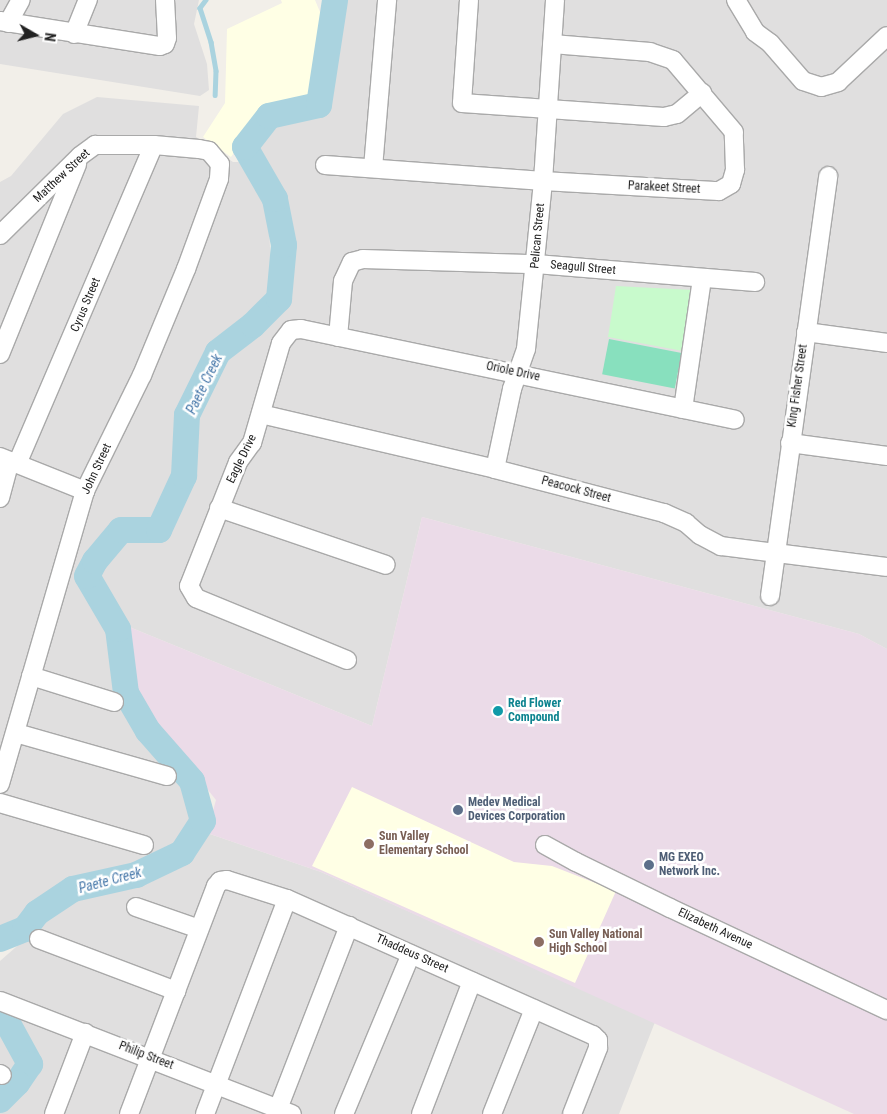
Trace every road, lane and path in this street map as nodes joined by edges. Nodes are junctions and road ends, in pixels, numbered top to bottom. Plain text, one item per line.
1 (20, 0) edge
2 (88, 0) edge
3 (165, 0) edge
4 (387, 0) edge
5 (469, 0) edge
6 (556, 0) edge
7 (736, 0) edge
8 (4, 22) edge
9 (74, 34) junction
10 (887, 36) edge
11 (552, 44) junction
12 (702, 93) junction
13 (547, 108) junction
14 (154, 145) junction
15 (80, 156) junction
16 (220, 164) joint
17 (325, 165) dead end
18 (374, 168) junction
19 (828, 176) dead end
20 (543, 181) junction
21 (0, 235) edge
22 (536, 264) junction
23 (702, 278) junction
24 (755, 282) dead end
25 (291, 330) joint
26 (806, 332) junction
27 (338, 337) junction
28 (887, 343) edge
29 (0, 354) edge
30 (519, 373) junction
31 (682, 409) junction
32 (261, 414) junction
33 (735, 420) dead end
34 (790, 443) junction
35 (887, 456) edge
36 (9, 461) edge
37 (495, 468) junction
38 (85, 491) junction
39 (0, 498) edge
40 (219, 508) junction
41 (775, 552) junction
42 (386, 565) dead end
43 (887, 567) edge
44 (770, 596) dead end
45 (347, 660) dead end
46 (31, 676) junction
47 (114, 702) dead end
48 (16, 733) junction
49 (4, 759) edge
50 (167, 776) dead end
51 (0, 784) edge
52 (0, 803) edge
53 (545, 845) dead end
54 (144, 846) dead end
55 (287, 899) junction
56 (136, 907) dead end
57 (349, 926) junction
58 (199, 929) junction
59 (38, 939) dead end
60 (412, 954) junction
61 (472, 981) junction
62 (176, 991) junction
63 (4, 1002) edge
64 (534, 1008) junction
65 (887, 1010) edge
66 (85, 1033) junction
67 (150, 1058) junction
68 (216, 1084) junction
69 (282, 1112) edge
70 (54, 1114) edge
71 (129, 1114) edge
72 (205, 1114) edge
73 (344, 1114) edge
74 (421, 1114) edge
75 (492, 1114) edge
76 (572, 1114) edge

1 - 8 street
2 - 9 street
3 - 9 street
4 - 18 street
5 - 13 street
6 - 11 street, Pelican Street
7 - 10 street
8 - 9 street
11 - 12 street, Parakeet Street
11 - 13 street, Pelican Street
12 - 13 street
12 - 20 street, Parakeet Street
13 - 20 street, Pelican Street
14 - 15 street, Matthew Street
14 - 16 street, Matthew Street
14 - 36 street, Cyrus Street
15 - 21 street, Matthew Street
15 - 29 street
16 - 38 street, John Street
17 - 18 street, Parakeet Street
18 - 20 street, Parakeet Street
19 - 26 street, King Fisher Street
20 - 22 street, Pelican Street
22 - 23 street, Seagull Street
22 - 27 street, Seagull Street
22 - 30 street, Pelican Street
23 - 24 street, Seagull Street
23 - 31 street
25 - 27 street, Oriole Drive
25 - 32 street, Eagle Drive
26 - 28 street
26 - 34 street, King Fisher Street
27 - 30 street, Oriole Drive
30 - 31 street, Oriole Drive
30 - 37 street, Pelican Street
31 - 33 street, Oriole Drive
32 - 37 street, Peacock Street
32 - 40 street, Eagle Drive
34 - 35 street
34 - 41 street, King Fisher Street
36 - 38 street
36 - 39 street, Cyrus Street
37 - 41 street, Peacock Street
38 - 46 street, John Street
40 - 42 street
40 - 45 street, Eagle Drive
41 - 43 street, Peacock Street
41 - 44 street, King Fisher Street
46 - 47 street
46 - 48 street, John Street
48 - 49 street, John Street
48 - 50 street
49 - 51 street, John Street
52 - 54 street
53 - 65 street, Elizabeth Avenue
55 - 57 street, Thaddeus Street
55 - 58 street, Thaddeus Street
55 - 68 street
56 - 58 street
57 - 60 street, Thaddeus Street
57 - 69 street
58 - 62 street
59 - 62 street
60 - 61 street, Thaddeus Street
60 - 73 street
61 - 64 street, Thaddeus Street
61 - 74 street
62 - 67 street
63 - 66 street, Philip Street
64 - 75 street
64 - 76 street, Thaddeus Street
66 - 67 street, Philip Street
66 - 70 street
67 - 68 street, Philip Street
67 - 71 street
68 - 69 street, Philip Street
68 - 72 street

